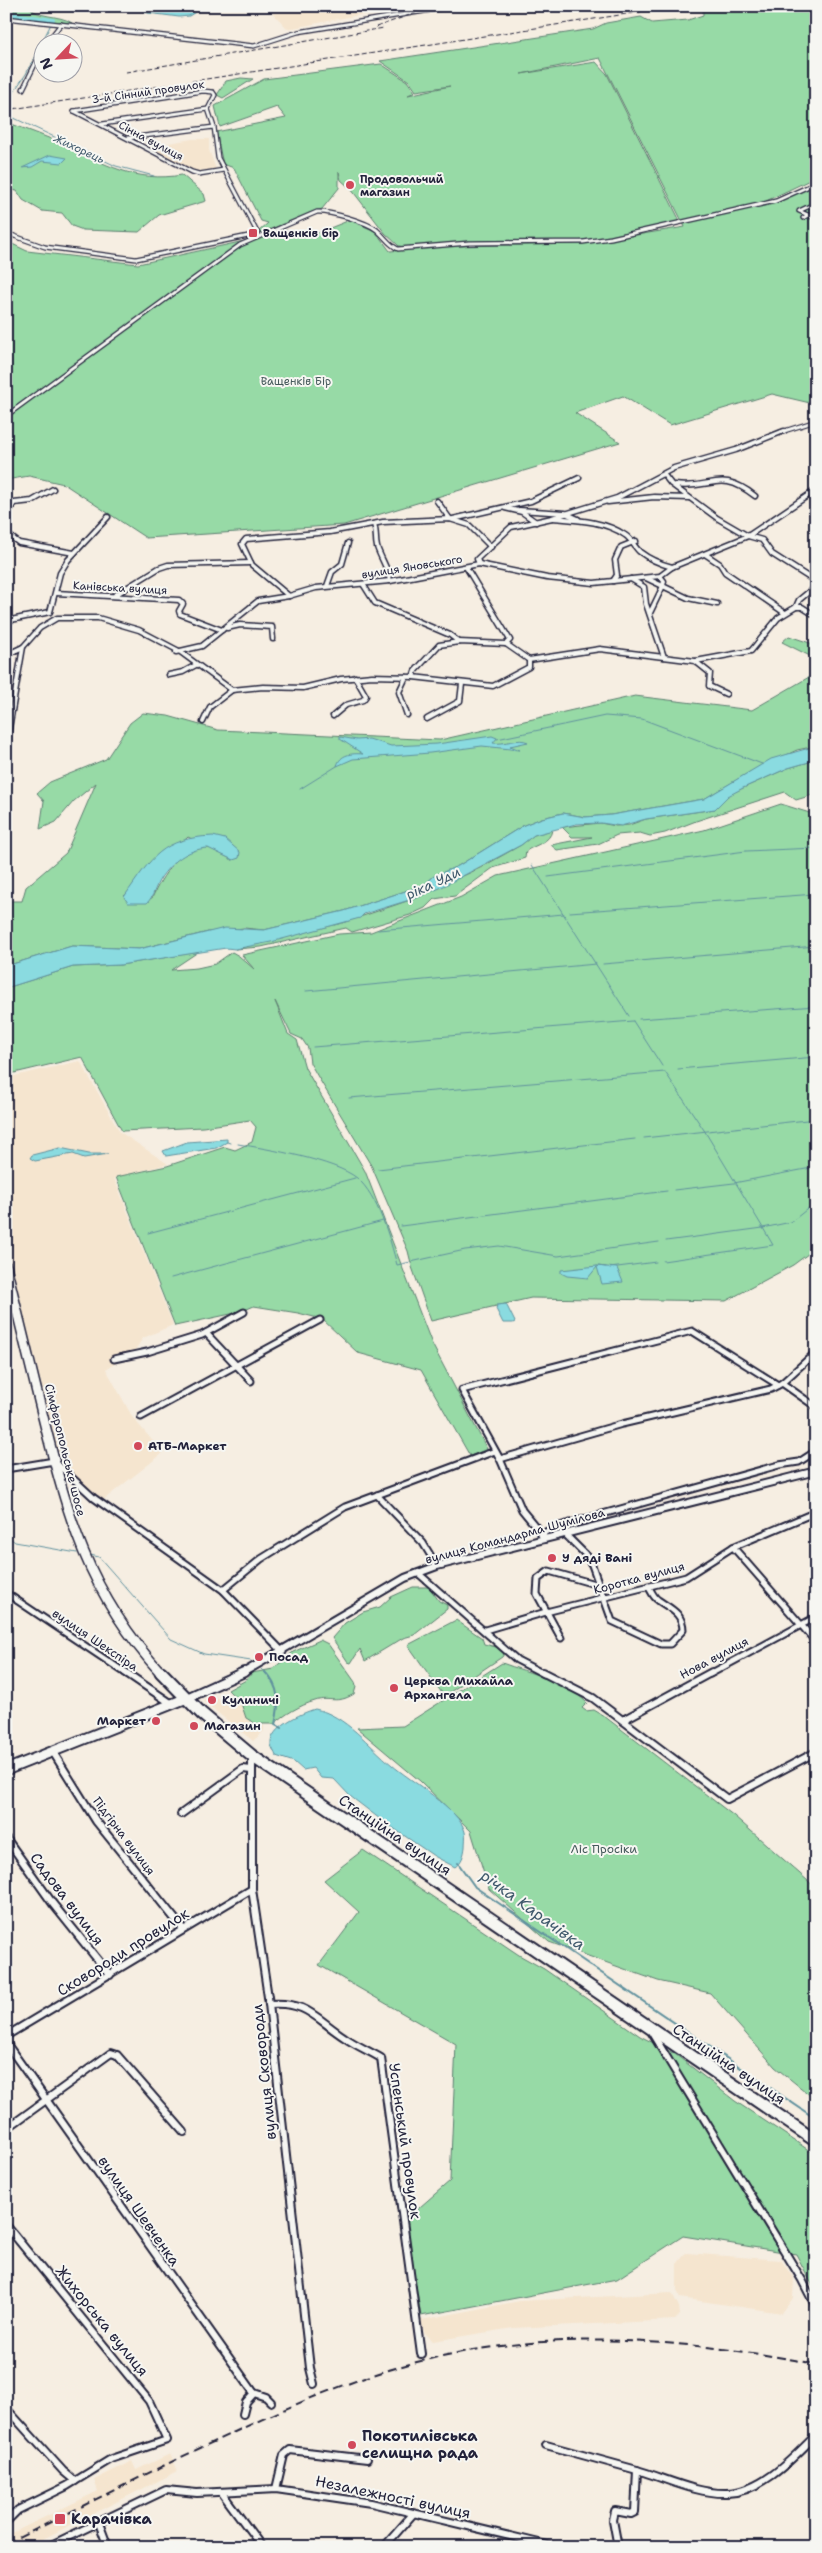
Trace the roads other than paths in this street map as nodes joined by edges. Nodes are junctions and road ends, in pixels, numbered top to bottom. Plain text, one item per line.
1 (456, 6) edge
2 (6, 18) edge
3 (59, 24) junction
4 (54, 32) edge
5 (32, 71) edge
6 (23, 89) dead end
7 (208, 109) junction
8 (74, 111) joint
9 (101, 125) junction
10 (214, 127) junction
11 (128, 138) junction
12 (224, 170) junction
13 (816, 183) edge
14 (816, 203) edge
15 (808, 215) junction
16 (803, 218) dead end
17 (816, 219) edge
18 (6, 232) edge
19 (257, 235) junction
20 (241, 238) junction
21 (247, 242) junction
22 (6, 416) edge
23 (816, 421) edge
24 (664, 475) junction
25 (579, 478) dead end
26 (671, 484) junction
27 (53, 489) dead end
28 (816, 490) edge
29 (755, 496) dead end
30 (690, 498) junction
31 (437, 500) dead end
32 (531, 501) junction
33 (602, 502) junction
34 (498, 508) junction
35 (519, 510) junction
36 (530, 511) junction
37 (565, 514) junction
38 (6, 517) edge
39 (108, 517) dead end
40 (532, 517) junction
41 (552, 518) junction
42 (452, 519) junction
43 (582, 521) junction
44 (536, 522) junction
45 (374, 524) junction
46 (6, 533) edge
47 (748, 536) junction
48 (499, 539) junction
49 (487, 541) junction
50 (636, 541) junction
51 (348, 543) dead end
52 (491, 547) junction
53 (74, 553) junction
54 (705, 554) junction
55 (250, 562) junction
56 (479, 564) junction
57 (672, 567) junction
58 (466, 568) junction
59 (660, 576) junction
60 (644, 577) junction
61 (631, 579) junction
62 (390, 581) junction
63 (613, 581) junction
64 (364, 584) junction
65 (816, 584) edge
66 (327, 586) junction
67 (664, 588) junction
68 (56, 593) junction
69 (115, 595) junction
70 (289, 596) junction
71 (716, 604) dead end
72 (796, 607) junction
73 (50, 612) junction
74 (785, 613) junction
75 (650, 614) junction
76 (241, 615) junction
77 (816, 616) edge
78 (58, 618) junction
79 (6, 622) edge
80 (240, 625) junction
81 (223, 629) junction
82 (273, 639) dead end
83 (459, 642) junction
84 (506, 644) junction
85 (23, 647) junction
86 (176, 652) junction
87 (6, 655) edge
88 (664, 657) junction
89 (529, 660) junction
90 (695, 661) junction
91 (196, 665) junction
92 (169, 675) dead end
93 (413, 676) junction
94 (355, 677) junction
95 (406, 677) junction
96 (462, 684) junction
97 (232, 690) junction
98 (726, 694) dead end
99 (407, 715) dead end
100 (333, 716) dead end
101 (427, 719) dead end
102 (203, 722) dead end
103 (7, 744) edge
104 (6, 1266) edge
105 (244, 1312) dead end
106 (320, 1320) dead end
107 (206, 1333) junction
108 (816, 1352) edge
109 (114, 1359) dead end
110 (236, 1365) junction
111 (251, 1381) dead end
112 (780, 1384) junction
113 (816, 1407) edge
114 (141, 1417) dead end
115 (816, 1450) edge
116 (495, 1451) junction
117 (500, 1459) junction
118 (54, 1461) junction
119 (6, 1469) edge
120 (816, 1471) edge
121 (377, 1495) junction
122 (816, 1512) edge
123 (564, 1534) junction
124 (543, 1537) junction
125 (733, 1547) junction
126 (437, 1566) junction
127 (418, 1573) junction
128 (598, 1585) junction
129 (648, 1586) junction
130 (223, 1590) junction
131 (6, 1593) edge
132 (603, 1598) junction
133 (546, 1612) junction
134 (816, 1617) edge
135 (801, 1625) junction
136 (485, 1630) junction
137 (561, 1638) dead end
138 (816, 1642) edge
139 (283, 1652) junction
140 (187, 1698) junction
141 (172, 1704) junction
142 (623, 1720) junction
143 (53, 1752) junction
144 (816, 1752) edge
145 (252, 1756) junction
146 (6, 1770) edge
147 (251, 1770) junction
148 (181, 1814) dead end
149 (6, 1838) edge
150 (252, 1889) junction
151 (183, 1929) junction
152 (110, 1975) junction
153 (269, 2004) junction
154 (648, 2027) junction
155 (6, 2036) edge
156 (6, 2043) edge
157 (45, 2100) junction
158 (6, 2129) edge
159 (184, 2132) dead end
160 (816, 2141) edge
161 (6, 2225) edge
162 (816, 2308) edge
163 (421, 2354) dead end
164 (314, 2384) dead end
165 (254, 2393) junction
166 (271, 2402) dead end
167 (6, 2408) edge
168 (243, 2414) dead end
169 (816, 2435) edge
170 (546, 2445) dead end
171 (368, 2459) dead end
172 (637, 2470) junction
173 (75, 2481) junction
174 (276, 2489) junction
175 (222, 2492) junction
176 (413, 2514) junction
177 (6, 2522) edge
178 (99, 2522) junction
179 (47, 2547) edge
180 (108, 2547) edge
181 (262, 2547) edge
182 (384, 2547) edge
183 (556, 2547) edge
184 (618, 2547) edge

1 - 3 street
2 - 3 street
3 - 4 street
5 - 6 street
7 - 8 street, 3-й Сінний провулок
7 - 9 street
7 - 10 street
8 - 9 street, Сінна вулиця
9 - 11 street, Сінна вулиця
10 - 11 street
10 - 12 street
11 - 12 street, Сінна вулиця
12 - 19 street
13 - 19 street
14 - 15 street
15 - 16 street
15 - 17 street
18 - 20 street
19 - 20 street
19 - 21 street
20 - 21 street
21 - 22 street
23 - 24 street
24 - 26 street
24 - 33 street
25 - 32 street
26 - 29 street
26 - 30 street
27 - 38 street
28 - 47 street
30 - 33 street
30 - 47 street
31 - 42 street
32 - 34 street
32 - 36 street
33 - 37 street
34 - 35 street
34 - 42 street
35 - 36 street
35 - 40 street
36 - 37 street
36 - 40 street
37 - 41 street
37 - 43 street
39 - 53 street
40 - 44 street
41 - 43 street
41 - 44 street
42 - 45 street
42 - 49 street
43 - 50 street
44 - 48 street
45 - 55 street
45 - 62 street
46 - 53 street
47 - 54 street
47 - 65 street
48 - 49 street
48 - 52 street
49 - 52 street
50 - 57 street
50 - 63 street
51 - 66 street
52 - 56 street
53 - 68 street
54 - 57 street
54 - 74 street
55 - 69 street
55 - 70 street
56 - 58 street, вулиця Яновського
56 - 63 street, вулиця Яновського
57 - 59 street
58 - 62 street, вулиця Яновського
58 - 84 street
59 - 60 street, вулиця Яновського
59 - 67 street
60 - 61 street, вулиця Яновського
60 - 67 street
61 - 63 street, вулиця Яновського
61 - 75 street
62 - 64 street, вулиця Яновського
64 - 66 street, вулиця Яновського
64 - 83 street
65 - 72 street
66 - 70 street, вулиця Яновського
67 - 71 street
67 - 75 street
68 - 69 street, Канівська вулиця
68 - 73 street
69 - 81 street, Канівська вулиця
70 - 76 street, вулиця Яновського
72 - 74 street
72 - 77 street
73 - 78 street
73 - 79 street
74 - 90 street
75 - 88 street
76 - 80 street
76 - 81 street, вулиця Яновського
78 - 85 street
78 - 86 street
80 - 81 street
80 - 82 street
81 - 86 street, вулиця Яновського
83 - 84 street
83 - 93 street
84 - 89 street
85 - 87 street
85 - 103 street
86 - 91 street
88 - 89 street
88 - 90 street
89 - 96 street
90 - 98 street
91 - 92 street
91 - 97 street
93 - 95 street
93 - 96 street
94 - 95 street
94 - 97 street
94 - 100 street
95 - 99 street
96 - 101 street
97 - 102 street
104 - 118 highway, Сімферопольське шосе
105 - 107 street
106 - 110 street
107 - 109 street
107 - 110 street
108 - 112 street
110 - 111 street
110 - 114 street
112 - 113 street
112 - 116 street
112 - 117 street
115 - 124 street
116 - 117 street
116 - 121 street
117 - 124 street
118 - 119 street
118 - 130 street
118 - 140 highway, Сімферопольське шосе
120 - 123 street, вулиця Командарма Шумілова
121 - 126 street
121 - 130 street
122 - 125 street, Коротка вулиця
123 - 124 street, вулиця Командарма Шумілова
123 - 128 street
124 - 126 street, вулиця Командарма Шумілова
125 - 129 street, Коротка вулиця
125 - 135 street
126 - 127 street, вулиця Командарма Шумілова
127 - 136 street
127 - 139 street, вулиця Командарма Шумілова
128 - 132 street
128 - 133 street
129 - 132 street, Коротка вулиця
129 - 132 street
130 - 139 street
131 - 141 street, вулиця Шекспіра
132 - 133 street, Коротка вулиця
133 - 136 street, Коротка вулиця
133 - 137 street
134 - 135 street, Нова вулиця
135 - 138 street
135 - 142 street, Нова вулиця
136 - 142 street
139 - 140 street, вулиця Командарма Шумілова
140 - 141 main road
140 - 145 highway, Станційна вулиця
141 - 143 main road
142 - 144 street
143 - 146 main road
143 - 151 street, Підгірна вулиця
145 - 147 street, вулиця Сковороди
145 - 154 highway, Станційна вулиця
147 - 148 street
147 - 150 street, вулиця Сковороди
149 - 152 street, Садова вулиця
150 - 151 street, Сковороди провулок
150 - 153 street, вулиця Сковороди
151 - 152 street, Сковороди провулок
152 - 155 street, Сковороди провулок
153 - 163 street, Успенський провулок
153 - 164 street, вулиця Сковороди
154 - 160 highway, Станційна вулиця
154 - 162 street
156 - 157 street, вулиця Шевченка
157 - 158 street
157 - 159 street
157 - 165 street, вулиця Шевченка
161 - 173 street, Жихорська вулиця
165 - 166 street
165 - 168 street
167 - 173 street
169 - 172 street
170 - 172 street
171 - 174 street
172 - 184 street
173 - 177 street
174 - 175 street, Незалежності вулиця
174 - 176 street, Незалежності вулиця
175 - 178 street, Незалежності вулиця
175 - 181 street
176 - 182 street
176 - 183 street, Незалежності вулиця
178 - 179 street, Незалежності вулиця
178 - 180 street

